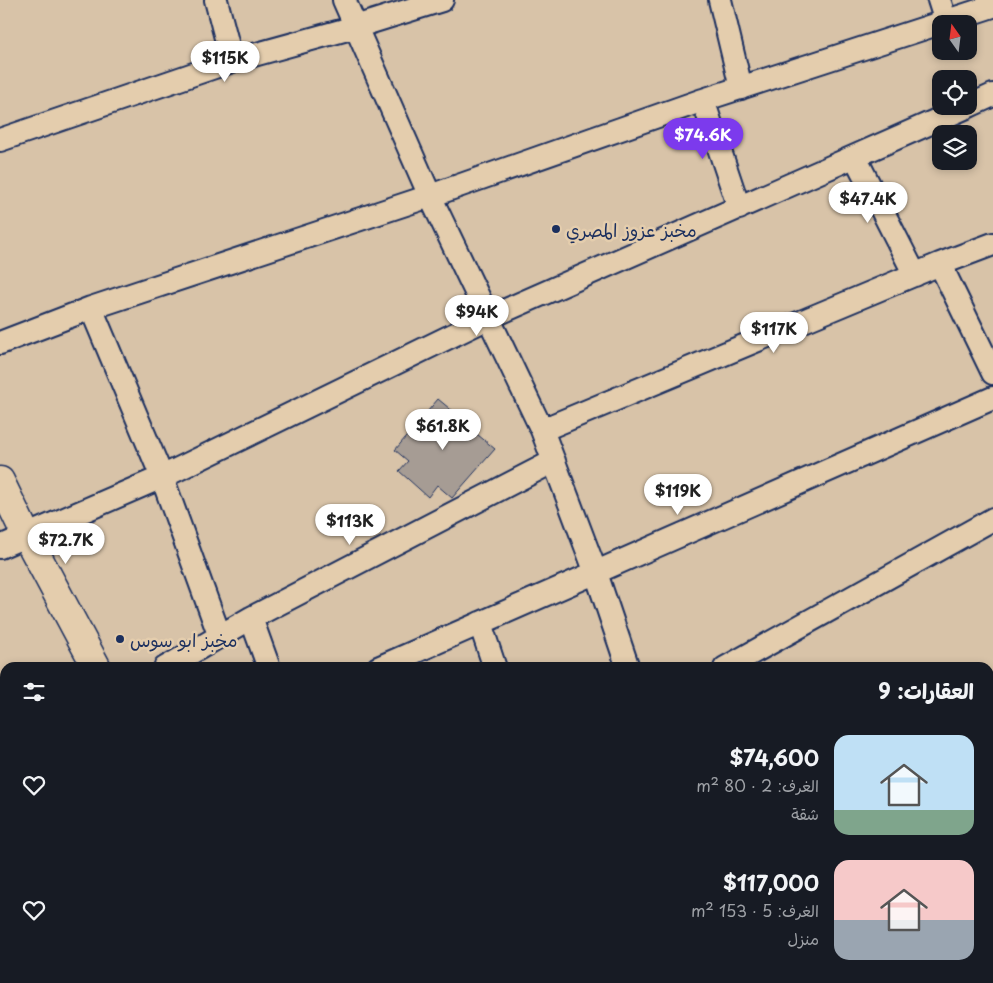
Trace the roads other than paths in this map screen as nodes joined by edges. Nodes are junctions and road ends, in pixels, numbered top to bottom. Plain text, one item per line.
1 (216, 0) edge
2 (344, 0) edge
3 (442, 0) edge
4 (720, 0) edge
5 (939, 0) edge
6 (993, 6) edge
7 (944, 15) edge
8 (967, 15) edge
9 (355, 27) junction
10 (932, 27) edge
11 (232, 61) junction
12 (741, 88) junction
13 (993, 95) edge
14 (703, 100) junction
15 (977, 102) edge
16 (949, 115) edge
17 (0, 140) edge
18 (855, 157) junction
19 (430, 196) junction
20 (739, 208) junction
21 (993, 244) edge
22 (940, 264) junction
23 (915, 275) junction
24 (91, 308) junction
25 (488, 318) junction
26 (0, 343) edge
27 (993, 373) edge
28 (993, 398) edge
29 (542, 430) junction
30 (554, 461) junction
31 (162, 477) junction
32 (0, 481) edge
33 (993, 519) edge
34 (26, 535) junction
35 (0, 547) edge
36 (596, 573) junction
37 (252, 618) junction
38 (480, 623) junction
39 (220, 637) junction
40 (94, 662) edge
41 (176, 662) edge
42 (267, 662) edge
43 (392, 662) edge
44 (493, 662) edge
45 (626, 662) edge
46 (735, 662) edge

1 - 11 street
2 - 9 street
3 - 9 street
4 - 12 street
5 - 7 street
6 - 8 street
9 - 11 street
9 - 19 street
10 - 12 street
11 - 17 street
12 - 14 street
13 - 15 street
14 - 19 street
14 - 20 street
16 - 18 street
18 - 20 street
18 - 23 street
19 - 24 street
19 - 25 street
20 - 25 street
21 - 22 street
22 - 23 street
22 - 27 street
23 - 29 street
24 - 26 street
24 - 31 street
25 - 29 street
25 - 31 street
28 - 36 street
29 - 30 street
30 - 36 street
30 - 37 street
31 - 34 street
31 - 39 street
32 - 34 street
33 - 46 street
34 - 35 street
34 - 40 street
36 - 38 street
36 - 45 street
37 - 39 street
37 - 42 street
38 - 43 street
38 - 44 street
39 - 41 street

